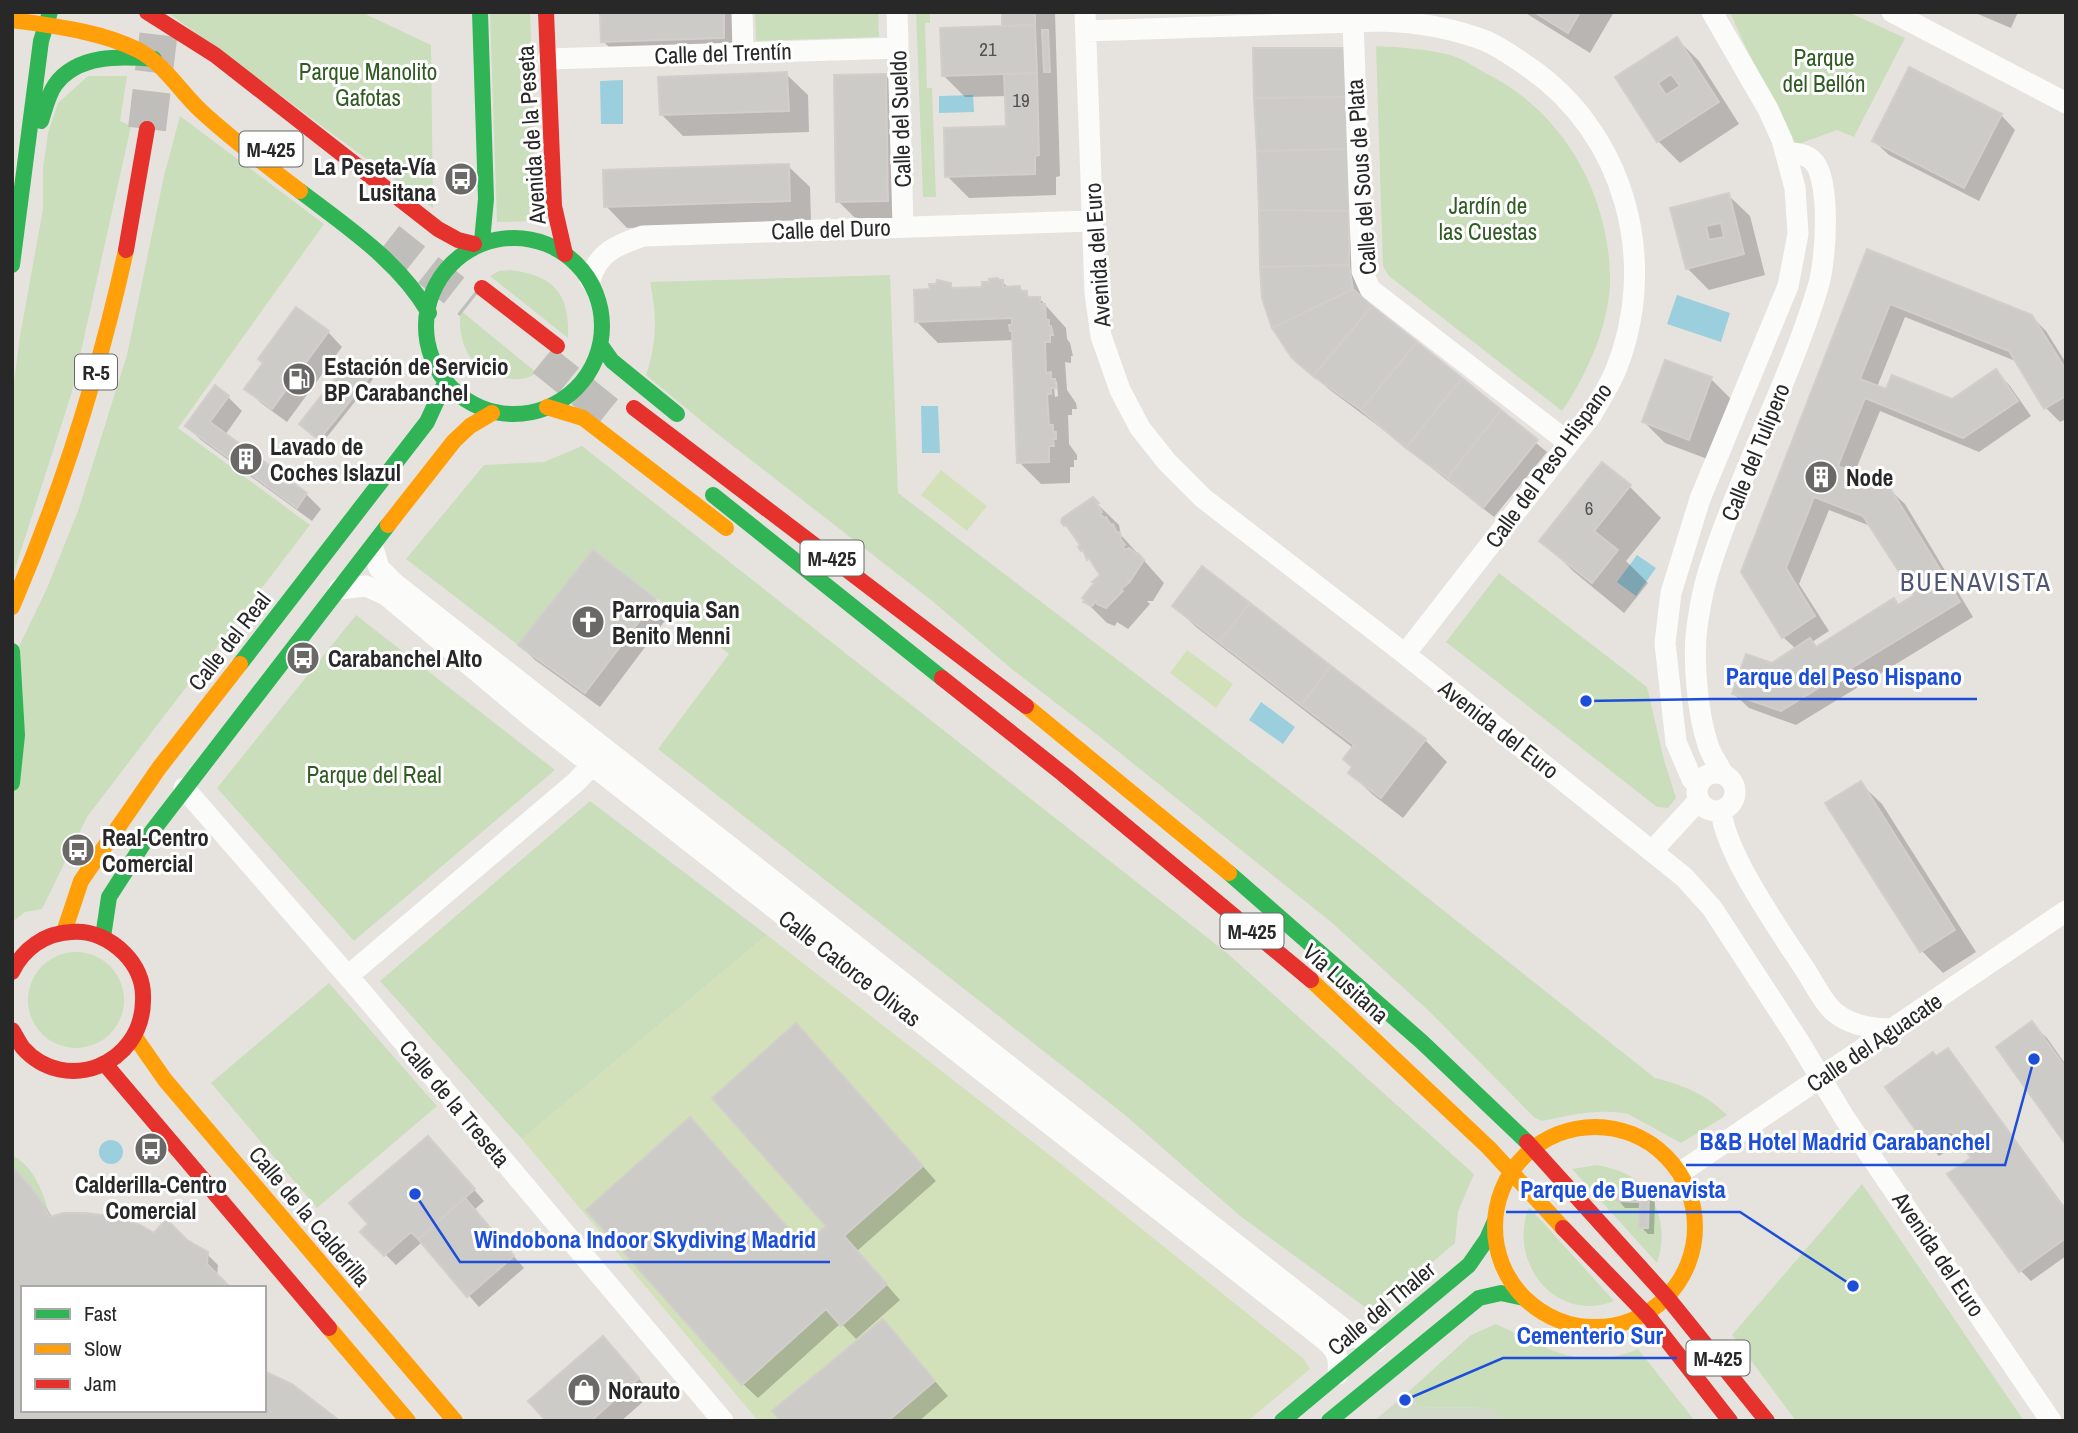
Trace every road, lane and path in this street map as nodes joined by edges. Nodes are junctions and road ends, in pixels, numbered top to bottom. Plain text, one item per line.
1 (145, 12) edge
2 (480, 12) edge
3 (547, 12) edge
4 (742, 12) edge
5 (897, 12) edge
6 (1712, 12) edge
7 (1892, 12) edge
8 (48, 19) edge
9 (12, 20) edge
10 (1086, 22) edge
11 (1353, 22) junction
12 (898, 47) junction
13 (743, 52) junction
14 (154, 59) junction
15 (548, 60) junction
16 (211, 73) dead end
17 (2066, 103) edge
18 (147, 129) tunnel mouth
19 (1785, 152) junction
20 (24, 184) junction
21 (1092, 221) junction
22 (904, 226) junction
23 (378, 231) tunnel mouth
24 (478, 243) junction
25 (565, 254) junction
26 (12, 265) edge
27 (590, 280) junction
28 (482, 288) tunnel mouth
29 (429, 313) junction
30 (600, 344) junction
31 (557, 346) tunnel mouth
32 (444, 385) junction
33 (547, 407) junction
34 (634, 408) tunnel mouth
35 (492, 414) junction
36 (694, 427) dead end
37 (1569, 443) junction
38 (696, 482) dead end
39 (739, 538) dead end
40 (373, 548) junction
41 (339, 589) junction
42 (827, 606) dead end
43 (12, 607) edge
44 (924, 608) dead end
45 (12, 651) edge
46 (1405, 654) junction
47 (977, 707) junction
48 (1030, 709) junction
49 (592, 765) junction
50 (1723, 774) junction
51 (12, 783) edge
52 (184, 788) junction
53 (1699, 793) junction
54 (1721, 810) junction
55 (1653, 850) junction
56 (2066, 911) edge
57 (64, 932) junction
58 (103, 937) junction
59 (12, 972) edge
60 (348, 976) junction
61 (1893, 1029) junction
62 (12, 1030) edge
63 (135, 1037) junction
64 (24, 1050) junction
65 (105, 1064) junction
66 (12, 1066) edge
67 (1822, 1078) junction
68 (1533, 1147) junction
69 (1681, 1172) junction
70 (1510, 1173) junction
71 (1495, 1220) junction
72 (1667, 1297) junction
73 (1524, 1298) junction
74 (1648, 1316) junction
75 (1377, 1342) junction
76 (1338, 1374) junction
77 (408, 1421) edge
78 (455, 1421) edge
79 (723, 1421) edge
80 (1282, 1421) edge
81 (1329, 1421) edge
82 (1730, 1421) edge
83 (1767, 1421) edge
84 (2051, 1421) edge

1 - 16 main road
1 - 24 main road
2 - 24 main road, Avenida de la Peseta
3 - 15 main road, Avenida de la Peseta
4 - 13 street
5 - 12 street, Calle del Sueldo
6 - 19 street, Calle del Tulipero
7 - 17 street
8 - 9 main road, M-425
8 - 14 main road, M-425
8 - 20 main road
10 - 11 street, Calle del Peso Hispano
10 - 21 street, Avenida del Euro
11 - 37 street, Calle del Sous de Plata
11 - 37 street, Calle del Peso Hispano
12 - 13 street, Calle del Trentín
12 - 22 street, Calle del Sueldo
13 - 15 street, Calle del Trentín
14 - 20 main road
14 - 23 main road, M-425
14 - 29 main road
15 - 25 main road, Avenida de la Peseta
18 - 43 main road, R-5
19 - 50 street, Calle del Tulipero
19 - 53 street, Calle del Tulipero
20 - 26 main road
21 - 22 street, Calle del Duro
21 - 46 street, Avenida del Euro
22 - 27 street, Calle del Duro
24 - 25 main road
24 - 29 main road
25 - 27 main road
27 - 30 main road
28 - 31 main road
29 - 32 main road
30 - 33 main road
30 - 36 main road
32 - 35 main road
32 - 57 main road, Calle del Real
33 - 35 main road
33 - 39 main road
34 - 48 main road, M-425
35 - 40 main road
37 - 46 street, Calle del Peso Hispano
38 - 47 main road, M-425
40 - 41 main road
40 - 75 street, Calle Catorce Olivas
41 - 49 street, Calle Catorce Olivas
41 - 52 main road
42 - 47 main road
44 - 48 main road
45 - 51 main road
46 - 55 street, Avenida del Euro
47 - 70 main road, Vía Lusitana / M-425
48 - 68 main road, Vía Lusitana / M-425
49 - 60 street
49 - 76 street, Calle Catorce Olivas
50 - 53 street
50 - 54 street
52 - 58 main road
52 - 60 street, Calle de la Treseta
53 - 54 street
53 - 55 street
54 - 61 street
55 - 67 street, Avenida del Euro
56 - 61 street, Calle del Aguacate
57 - 58 main road
57 - 59 main road
58 - 63 main road
60 - 79 street, Calle de la Treseta
61 - 67 street, Calle del Aguacate
62 - 64 main road
63 - 65 main road
63 - 78 main road, Calle de la Calderilla
64 - 65 main road
64 - 66 main road
65 - 77 main road
67 - 69 street, Calle del Aguacate
67 - 84 street, Avenida del Euro
68 - 69 main road
68 - 70 main road
68 - 72 main road, M-425
69 - 72 main road
70 - 71 main road
70 - 74 main road, M-425
71 - 73 main road
71 - 75 main road, Calle del Thaler
72 - 74 main road
72 - 83 main road, M-425
73 - 74 main road
73 - 81 main road
74 - 82 main road, M-425
75 - 76 main road, Calle del Thaler
76 - 80 main road, Calle del Thaler

